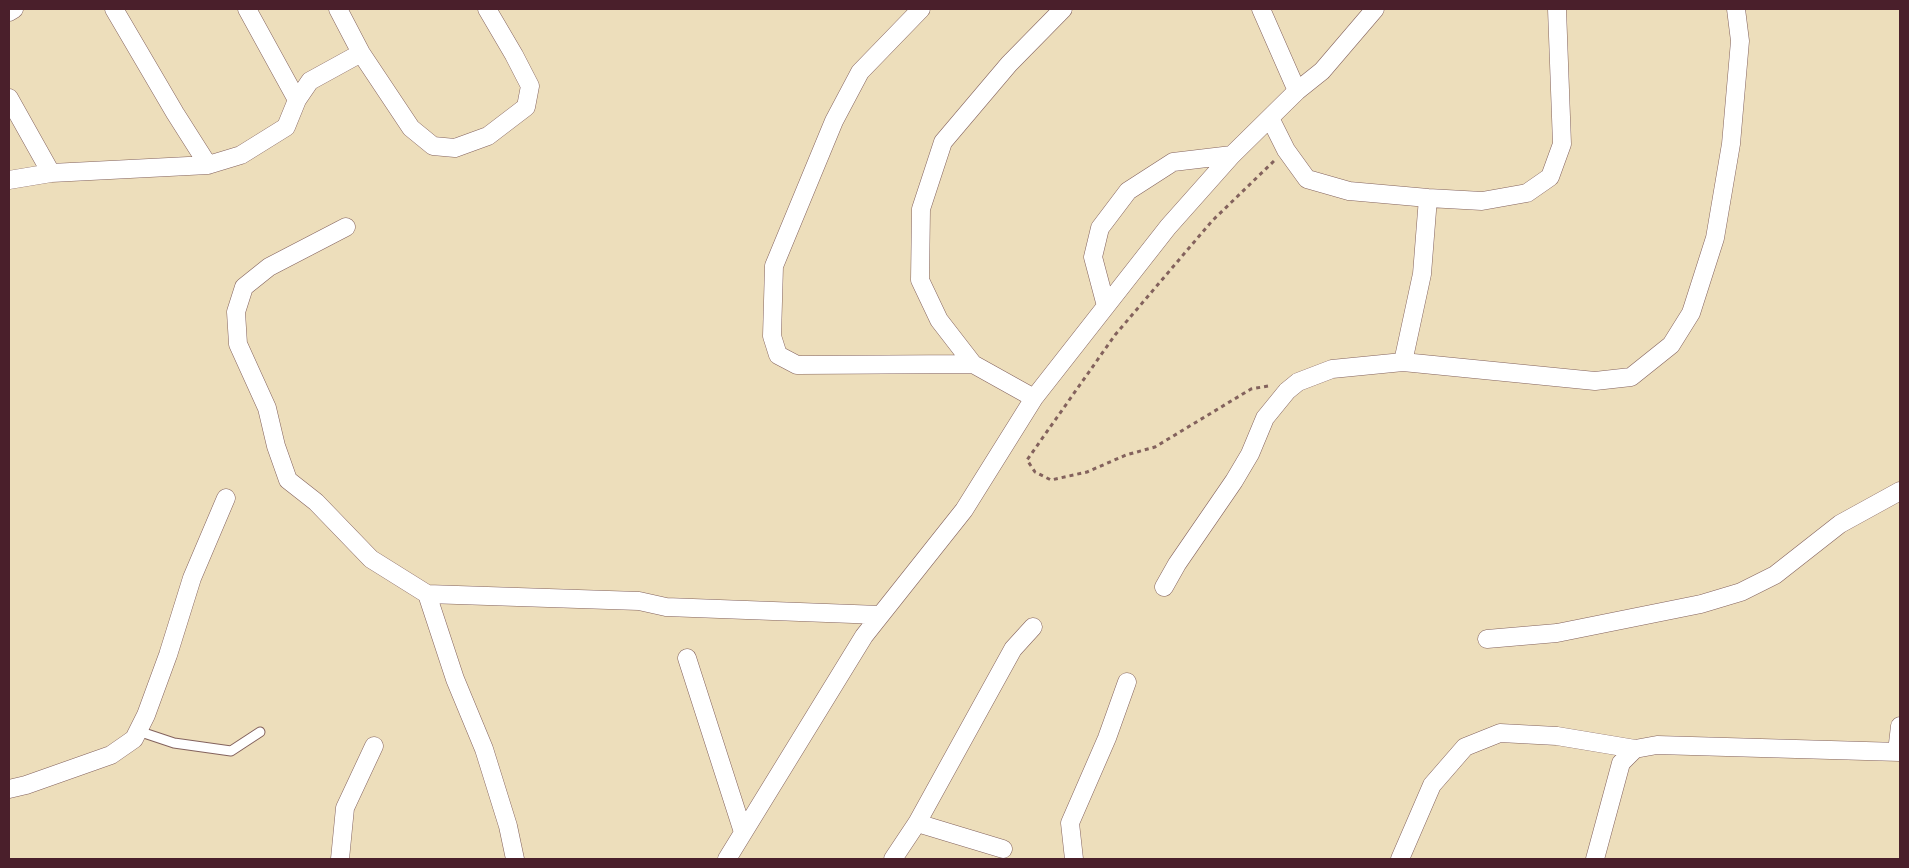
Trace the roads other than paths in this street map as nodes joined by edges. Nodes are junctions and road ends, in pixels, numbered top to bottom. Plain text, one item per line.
1 (14, 9) edge
2 (114, 9) edge
3 (247, 9) edge
4 (338, 9) edge
5 (487, 9) edge
6 (921, 9) edge
7 (1063, 9) edge
8 (1261, 9) edge
9 (1374, 9) edge
10 (1557, 9) edge
11 (1736, 9) edge
12 (9, 12) edge
13 (361, 53) junction
14 (1297, 91) junction
15 (9, 98) edge
16 (297, 100) junction
17 (1270, 118) junction
18 (1232, 155) junction
19 (208, 166) junction
20 (51, 174) junction
21 (9, 180) edge
22 (1428, 198) junction
23 (346, 227) dead end
24 (1106, 306) junction
25 (1403, 362) junction
26 (973, 364) junction
27 (1034, 398) junction
28 (1900, 491) edge
29 (226, 498) dead end
30 (1164, 587) dead end
31 (427, 594) junction
32 (880, 615) junction
33 (1033, 627) dead end
34 (1487, 639) dead end
35 (687, 658) dead end
36 (1128, 682) dead end
37 (1900, 726) edge
38 (138, 731) junction
39 (260, 732) dead end
40 (374, 746) dead end
41 (1635, 749) junction
42 (1899, 752) edge
43 (9, 788) edge
44 (917, 822) junction
45 (743, 832) junction
46 (1003, 849) dead end
47 (340, 859) edge
48 (515, 859) edge
49 (727, 859) edge
50 (893, 859) edge
51 (1074, 859) edge
52 (1400, 859) edge
53 (1595, 859) edge

1 - 12 street
2 - 19 street
3 - 16 street
4 - 13 street
5 - 13 street
6 - 26 street
7 - 26 street
8 - 14 street
9 - 14 street
10 - 22 street
11 - 25 street
13 - 16 street
14 - 17 street
15 - 20 street
16 - 19 street
17 - 18 street
17 - 22 street
18 - 24 street
18 - 24 street
19 - 20 street
20 - 21 street
22 - 25 street
23 - 31 street
24 - 27 street
25 - 30 street
26 - 27 street
27 - 32 street
28 - 34 street
29 - 38 street
31 - 32 street
31 - 48 street
32 - 45 street
33 - 44 street
35 - 45 street
36 - 51 street
37 - 42 street
38 - 39 lane
38 - 43 street
40 - 47 street
41 - 42 street
41 - 52 street
41 - 53 street
44 - 46 street
44 - 50 street
45 - 49 street

